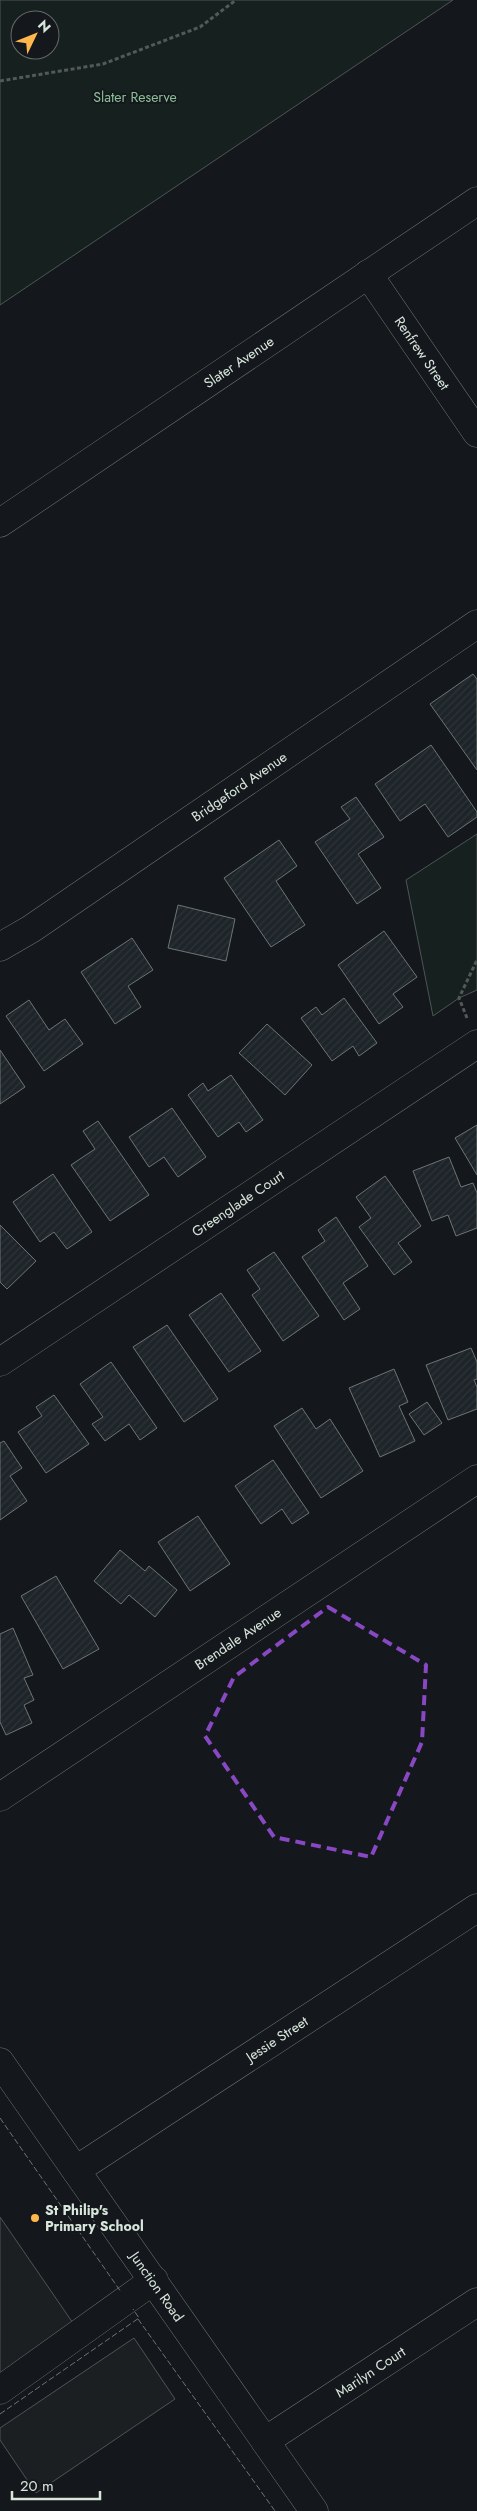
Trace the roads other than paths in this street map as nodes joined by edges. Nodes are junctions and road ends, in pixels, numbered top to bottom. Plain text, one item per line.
1 (477, 201) edge
2 (368, 274) junction
3 (477, 433) edge
4 (0, 523) edge
5 (477, 624) edge
6 (0, 947) edge
7 (477, 1044) edge
8 (0, 1362) edge
9 (477, 1479) edge
10 (0, 1797) edge
11 (477, 1908) edge
12 (0, 2062) edge
13 (76, 2170) junction
14 (154, 2280) junction
15 (477, 2302) edge
16 (0, 2390) edge
17 (265, 2442) junction
18 (314, 2511) edge

1 - 2 street, Slater Avenue
2 - 3 street, Renfrew Street
2 - 4 street, Slater Avenue
5 - 6 street, Bridgeford Avenue
7 - 8 street, Greenglade Court
9 - 10 street, Brendale Avenue
11 - 13 street, Jessie Street
12 - 13 street, Junction Road
13 - 14 street, Junction Road
14 - 16 street
14 - 17 street, Junction Road
15 - 17 street, Marilyn Court
17 - 18 street, Junction Road

